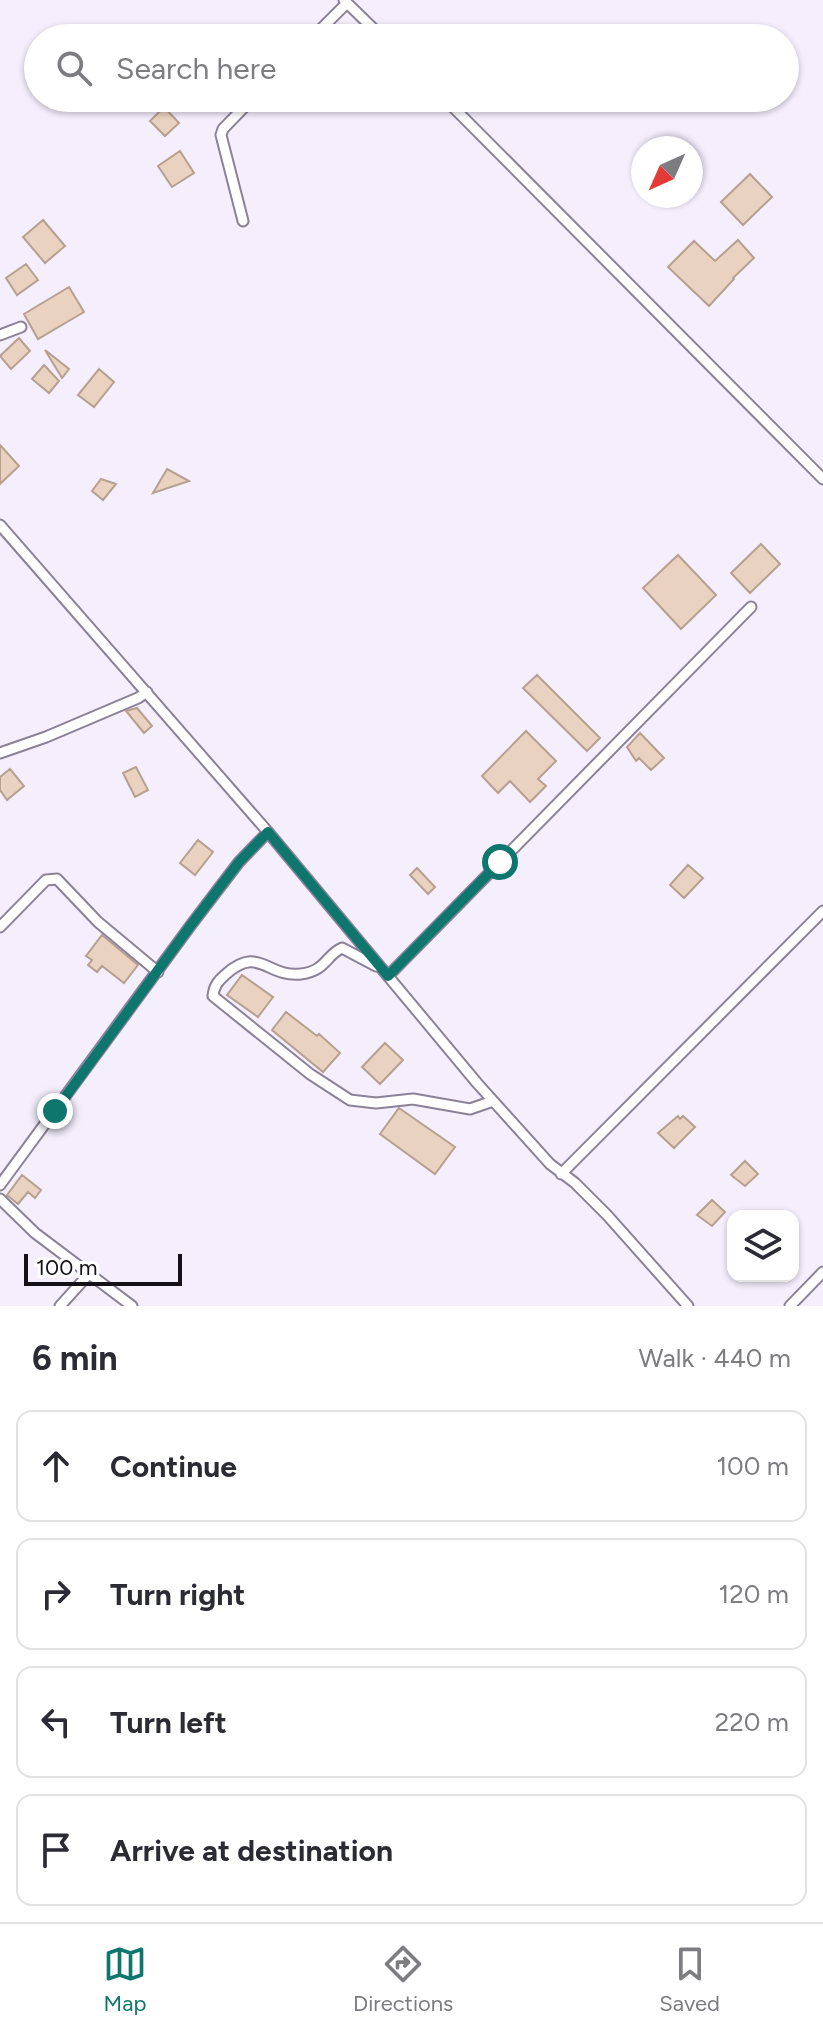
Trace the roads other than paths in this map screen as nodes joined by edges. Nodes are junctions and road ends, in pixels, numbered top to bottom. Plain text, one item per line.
1 (346, 2) edge
2 (325, 24) edge
3 (369, 24) edge
4 (239, 112) edge
5 (458, 112) edge
6 (243, 221) dead end
7 (21, 327) dead end
8 (0, 335) edge
9 (823, 479) edge
10 (0, 525) edge
11 (751, 607) dead end
12 (147, 692) junction
13 (0, 753) edge
14 (268, 832) junction
15 (823, 911) edge
16 (0, 927) edge
17 (379, 967) junction
18 (158, 972) junction
19 (388, 976) junction
20 (493, 1101) junction
21 (561, 1174) junction
22 (0, 1185) edge
23 (0, 1199) edge
24 (823, 1272) edge
25 (88, 1275) junction
26 (60, 1306) edge
27 (132, 1306) edge
28 (688, 1306) edge
29 (790, 1306) edge

1 - 2 street
1 - 3 street
4 - 6 street
5 - 9 street
7 - 8 street
10 - 12 street
11 - 19 street
12 - 13 street
12 - 14 street
14 - 17 street
14 - 18 street
15 - 21 street
16 - 18 street
17 - 19 street
17 - 20 street
18 - 22 street
19 - 20 street
20 - 21 street
21 - 28 street
23 - 25 street
24 - 29 street
25 - 26 street
25 - 27 street

